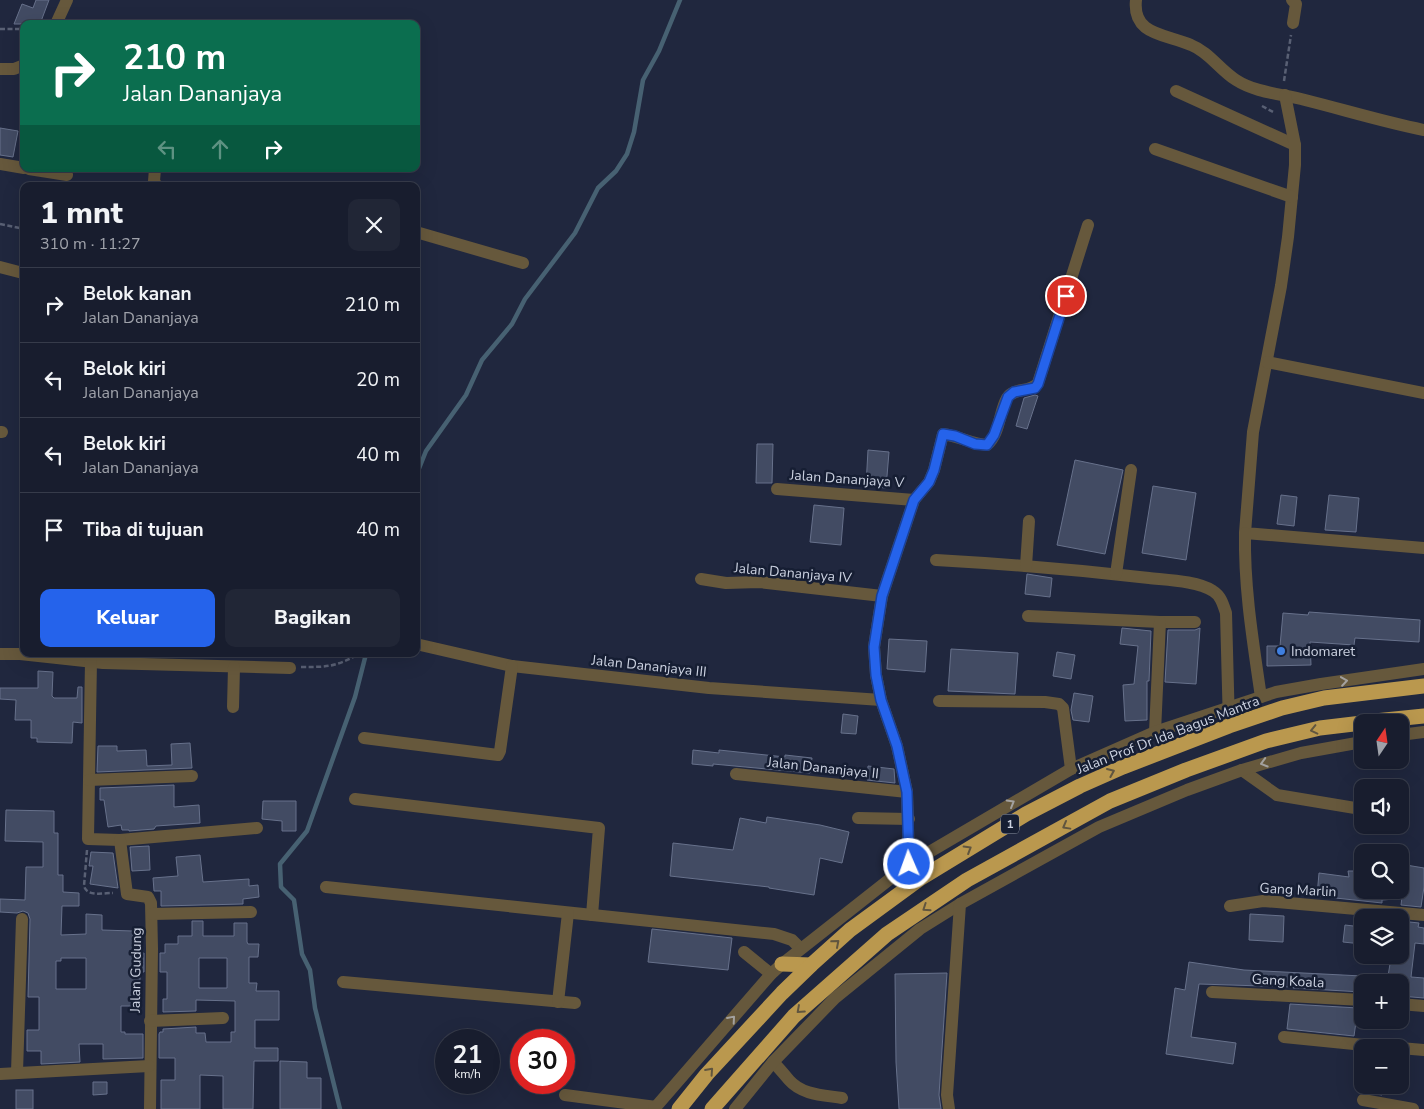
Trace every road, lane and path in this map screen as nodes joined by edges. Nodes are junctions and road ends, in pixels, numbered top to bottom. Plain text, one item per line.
1 (67, 0) edge
2 (1136, 0) edge
3 (1292, 0) edge
4 (58, 20) edge
5 (1293, 23) joint
6 (20, 29) edge
7 (0, 30) edge
8 (20, 67) edge
9 (0, 69) edge
10 (1176, 91) dead end
11 (1285, 95) junction
12 (1424, 130) edge
13 (1295, 145) junction
14 (1155, 148) dead end
15 (0, 164) edge
16 (20, 167) edge
17 (48, 172) edge
18 (67, 175) dead end
19 (1292, 197) junction
20 (0, 224) edge
21 (1088, 225) dead end
22 (20, 228) edge
23 (420, 233) edge
24 (523, 263) dead end
25 (0, 267) edge
26 (19, 272) dead end
27 (1266, 362) junction
28 (1424, 393) edge
29 (1131, 470) dead end
30 (778, 489) dead end
31 (914, 500) junction
32 (1029, 521) dead end
33 (1245, 533) junction
34 (1424, 548) edge
35 (936, 560) dead end
36 (1026, 566) junction
37 (1116, 574) junction
38 (701, 579) dead end
39 (882, 596) junction
40 (1028, 616) dead end
41 (1160, 622) junction
42 (1195, 622) dead end
43 (420, 645) edge
44 (0, 654) edge
45 (20, 654) edge
46 (50, 657) edge
47 (354, 657) edge
48 (91, 661) junction
49 (512, 666) junction
50 (234, 667) junction
51 (290, 668) joint
52 (1424, 669) edge
53 (1424, 686) edge
54 (1261, 697) junction
55 (881, 700) junction
56 (939, 702) dead end
57 (233, 707) dead end
58 (1228, 707) junction
59 (1424, 716) edge
60 (1409, 718) edge
61 (1354, 724) edge
62 (1229, 726) junction
63 (1156, 732) junction
64 (1424, 732) edge
65 (1409, 734) edge
66 (364, 738) dead end
67 (1354, 743) edge
68 (1071, 769) junction
69 (1242, 770) junction
70 (736, 774) dead end
71 (192, 776) dead end
72 (89, 780) junction
73 (1156, 782) junction
74 (907, 792) junction
75 (355, 799) dead end
76 (1164, 800) junction
77 (1354, 808) edge
78 (858, 818) dead end
79 (908, 819) junction
80 (257, 828) dead end
81 (88, 839) junction
82 (120, 840) junction
83 (909, 864) junction
84 (326, 887) dead end
85 (126, 894) junction
86 (960, 904) junction
87 (1230, 906) dead end
88 (251, 912) dead end
89 (568, 913) junction
90 (152, 914) junction
91 (592, 915) junction
92 (1424, 915) edge
93 (22, 920) dead end
94 (800, 948) junction
95 (744, 952) dead end
96 (811, 965) junction
97 (776, 969) junction
98 (343, 982) dead end
99 (1212, 992) dead end
100 (830, 993) junction
101 (1354, 1000) edge
102 (558, 1002) junction
103 (575, 1003) dead end
104 (1409, 1005) edge
105 (1424, 1006) edge
106 (223, 1018) dead end
107 (150, 1021) junction
108 (1284, 1037) dead end
109 (1354, 1044) edge
110 (1409, 1049) edge
111 (1424, 1050) edge
112 (773, 1062) junction
113 (149, 1066) junction
114 (17, 1072) junction
115 (0, 1074) edge
116 (565, 1095) dead end
117 (842, 1098) dead end
118 (1363, 1100) dead end
119 (655, 1108) edge
120 (150, 1109) edge
121 (679, 1109) edge
122 (712, 1109) edge
123 (734, 1109) edge
124 (949, 1109) edge
125 (1413, 1109) edge

1 - 4 street
2 - 11 street
3 - 5 street
5 - 11 path
6 - 7 path
8 - 9 street
10 - 13 street
11 - 12 street
11 - 13 street
13 - 19 street
14 - 19 street
15 - 16 street
17 - 18 street
19 - 27 street
20 - 22 path
21 - 31 street
23 - 24 street
25 - 26 street
27 - 28 street
27 - 33 street
29 - 37 street
30 - 31 street, Jalan Dananjaya V
31 - 39 street
32 - 36 street
33 - 34 street
33 - 54 street
35 - 36 street
36 - 37 street
37 - 58 street
38 - 39 street, Jalan Dananjaya IV
39 - 55 street
40 - 41 street
41 - 42 street
41 - 63 street
43 - 49 street, Jalan Dananjaya III
44 - 45 street
46 - 48 street
47 - 51 path
48 - 50 street
48 - 72 street
49 - 55 street, Jalan Dananjaya III
49 - 66 street
50 - 51 street
50 - 57 street
54 -> 52 street
53 - 62 highway, Jalan Prof Dr Ida Bagus Mantra / 1
54 - 58 street
55 - 74 street
56 - 68 street
58 - 62 street
58 - 63 street
59 - 60 highway, 1
61 -> 73 highway, 1
96 -> 62 highway, Jalan Prof Dr Ida Bagus Mantra / 1
63 - 68 street
64 - 65 street
67 -> 69 street
83 -> 68 street
69 - 76 street
69 - 77 street
70 - 74 street, Jalan Dananjaya II
71 - 72 street
72 - 81 street
73 - 76 street
73 -> 100 highway, 1
74 - 79 street
75 - 91 street
76 - 86 street
78 - 79 street
79 - 83 street
80 - 82 street
81 - 82 street
81 - 85 path
82 - 85 street
83 - 94 street
84 - 89 street
85 - 90 street, Jalan Gudung
86 - 100 street
86 - 124 street
87 - 92 street, Gang Marlin
88 - 90 street
89 - 91 street
89 - 102 street
90 - 107 street, Jalan Gudung
91 - 94 street
93 - 114 street
94 - 97 street
95 - 97 street
96 - 97 highway
121 -> 96 highway, Jalan Prof Dr Ida Bagus Mantra / 1
119 -> 97 street
98 - 102 street
99 - 101 street, Gang Koala
100 - 112 street
100 -> 122 highway, 1
102 - 103 street
104 - 105 street
106 - 107 street
107 - 113 street, Jalan Gudung
108 - 109 street
110 - 111 street
112 - 117 street
112 - 123 street
113 - 114 street
113 - 120 street, Jalan Gudung
114 - 115 street
116 - 119 street
118 - 125 street

